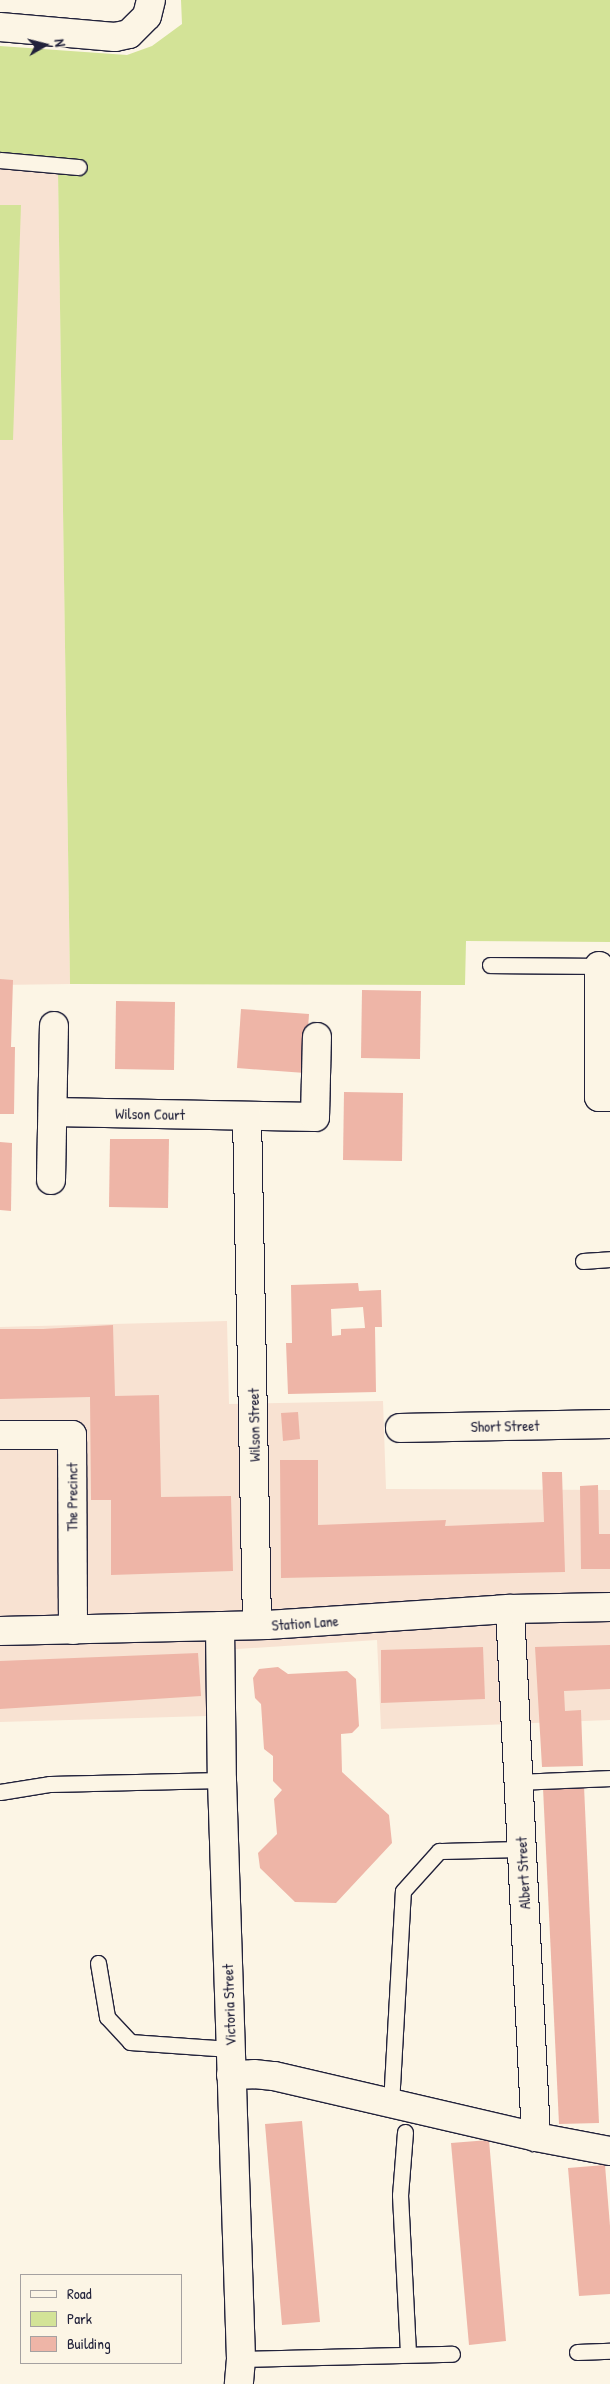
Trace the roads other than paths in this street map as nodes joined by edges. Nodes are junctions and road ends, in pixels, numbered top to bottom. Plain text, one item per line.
1 (151, 0) edge
2 (0, 27) edge
3 (0, 160) edge
4 (79, 166) dead end
5 (490, 965) dead end
6 (599, 966) joint
7 (54, 1026) dead end
8 (317, 1038) dead end
9 (610, 1097) edge
10 (53, 1112) junction
11 (247, 1116) junction
12 (51, 1180) dead end
13 (610, 1259) edge
14 (583, 1261) dead end
15 (610, 1424) edge
16 (400, 1428) dead end
17 (0, 1435) edge
18 (610, 1607) edge
19 (510, 1609) junction
20 (257, 1625) junction
21 (220, 1626) junction
22 (73, 1630) junction
23 (0, 1631) edge
24 (610, 1778) edge
25 (222, 1780) junction
26 (518, 1782) junction
27 (0, 1792) edge
28 (522, 1849) junction
29 (98, 1963) dead end
30 (231, 2062) junction
31 (391, 2104) junction
32 (405, 2132) dead end
33 (536, 2137) junction
34 (610, 2151) edge
35 (610, 2351) edge
36 (576, 2352) dead end
37 (408, 2354) junction
38 (452, 2354) dead end
39 (240, 2372) edge

1 - 2 street
3 - 4 lane
5 - 6 lane
6 - 9 street
7 - 10 street
8 - 11 street, Wilson Court
10 - 11 street, Wilson Court
10 - 12 street
11 - 20 street, Wilson Street
13 - 14 lane
15 - 16 street, Short Street
17 - 22 street, The Precinct
18 - 19 street, Station Lane
19 - 20 street, Station Lane
19 - 26 street, Albert Street
20 - 21 street, Station Lane
21 - 22 street, Station Lane
21 - 25 street, Victoria Street
22 - 23 street, Station Lane
24 - 26 lane
25 - 27 lane
25 - 30 street, Victoria Street
26 - 28 street, Albert Street
28 - 31 lane
28 - 33 street, Albert Street
29 - 30 lane
30 - 31 street
30 - 39 street, Victoria Street
31 - 33 street
32 - 37 lane
33 - 34 street
35 - 36 lane
37 - 38 lane
37 - 39 lane

